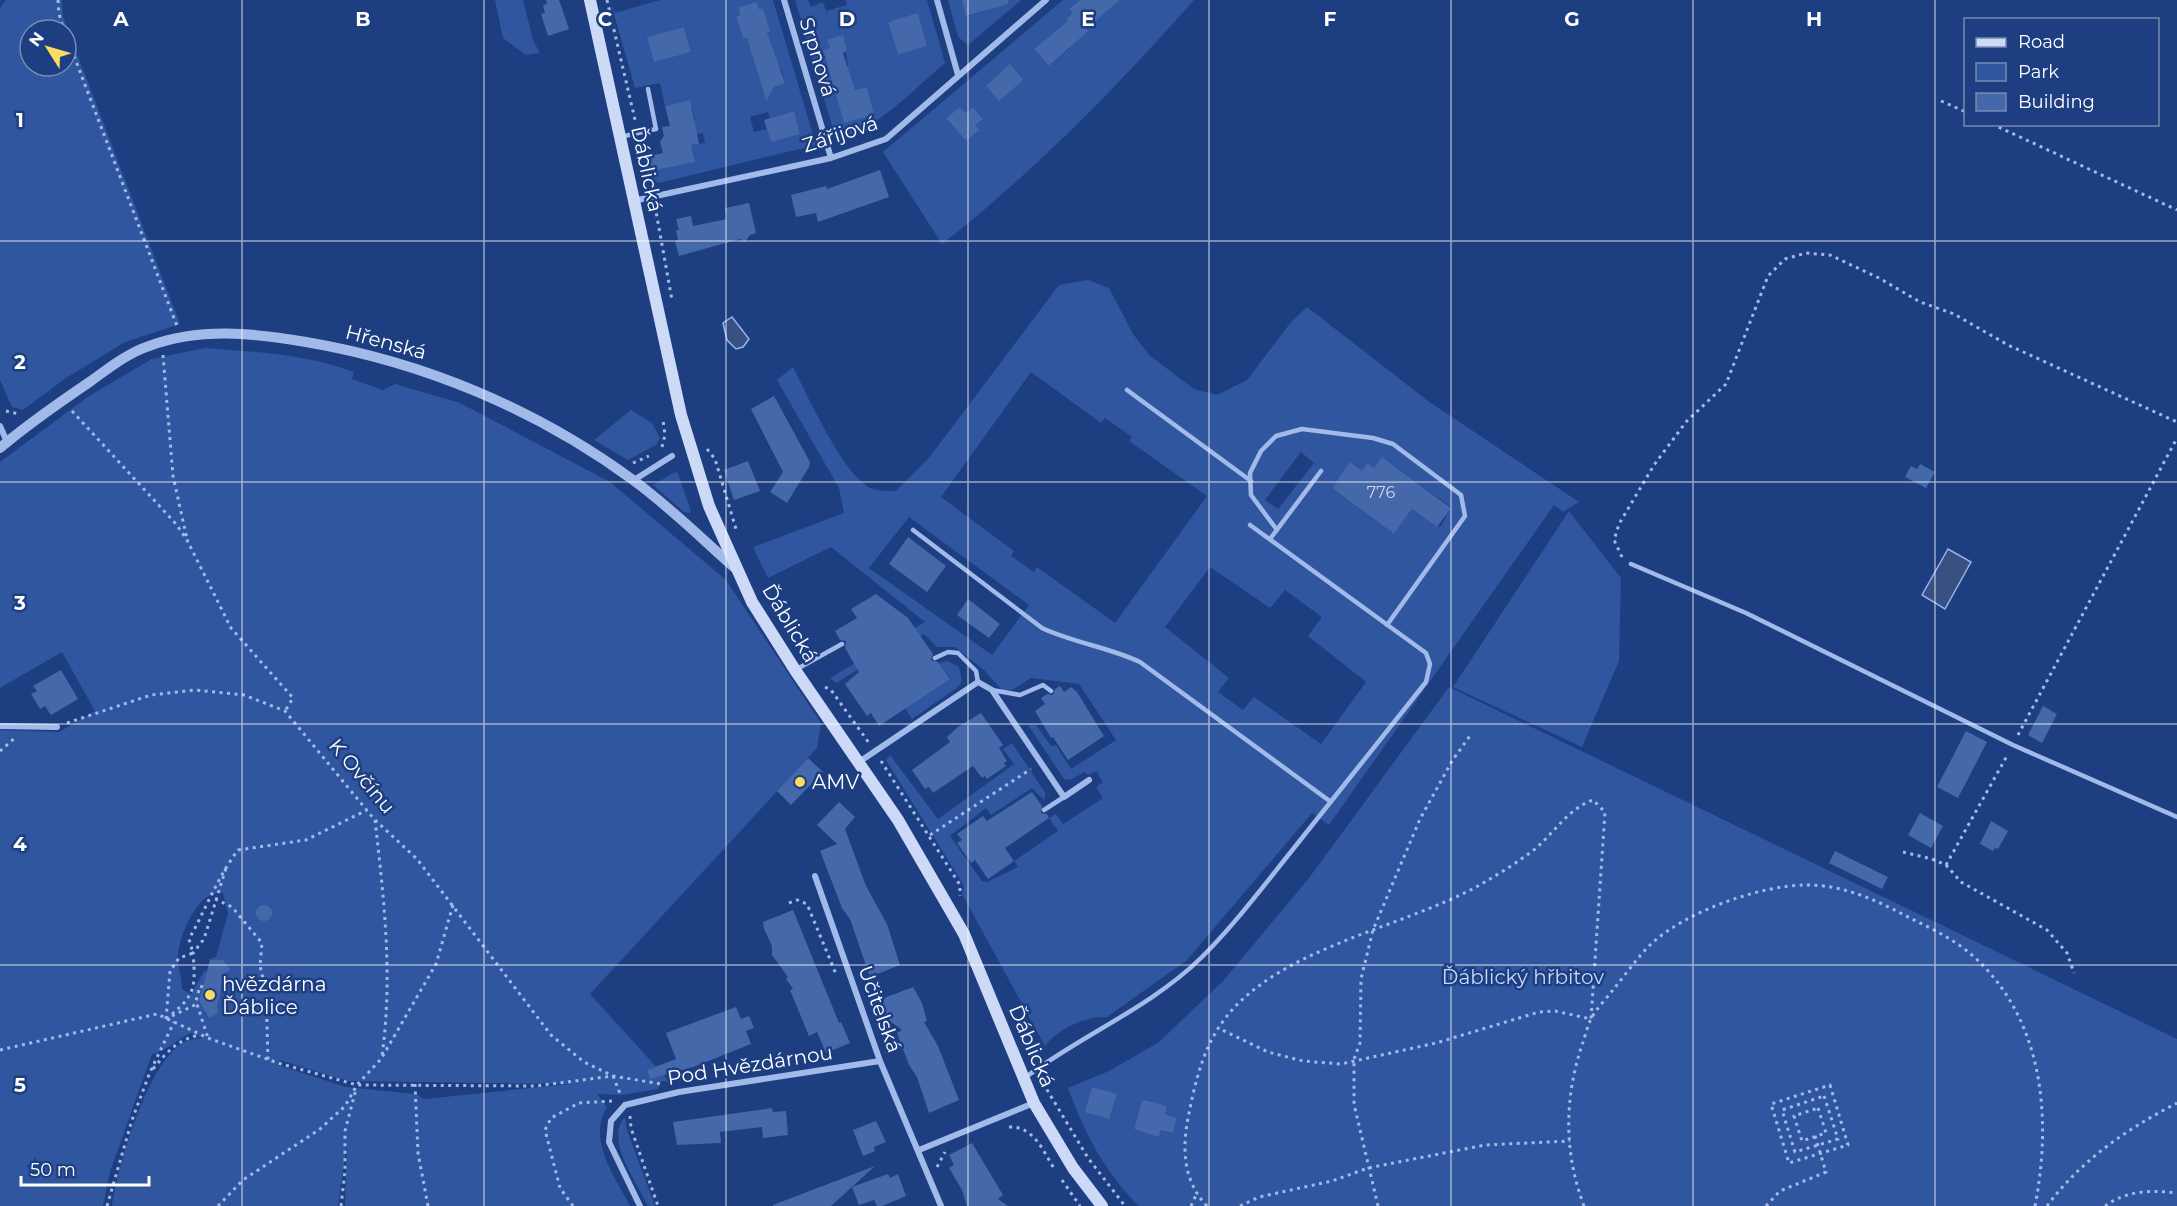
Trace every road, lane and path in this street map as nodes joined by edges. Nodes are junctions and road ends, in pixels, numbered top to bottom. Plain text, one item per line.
1 (58, 0) edge
2 (590, 0) edge
3 (607, 0) edge
4 (784, 0) edge
5 (937, 0) edge
6 (1046, 0) edge
7 (62, 18) edge
8 (78, 66) edge
9 (958, 75) junction
10 (648, 89) dead end
11 (1941, 101) dead end
12 (1964, 112) edge
13 (1996, 126) edge
14 (638, 133) junction
15 (620, 137) junction
16 (831, 158) junction
17 (653, 197) junction
18 (633, 201) junction
19 (2177, 210) edge
20 (674, 310) dead end
21 (169, 330) dead end
22 (163, 342) junction
23 (1127, 390) dead end
24 (62, 400) junction
25 (6, 411) dead end
26 (21, 414) dead end
27 (663, 420) dead end
28 (2177, 422) edge
29 (0, 426) edge
30 (2177, 438) edge
31 (4, 445) edge
32 (705, 446) dead end
33 (658, 450) dead end
34 (653, 454) dead end
35 (672, 456) dead end
36 (629, 464) dead end
37 (1321, 471) dead end
38 (634, 480) junction
39 (1251, 481) junction
40 (1250, 525) dead end
41 (912, 530) dead end
42 (1277, 530) junction
43 (1270, 539) junction
44 (188, 540) junction
45 (737, 540) dead end
46 (1631, 564) joint
47 (736, 569) junction
48 (1387, 625) junction
49 (842, 644) dead end
50 (935, 658) dead end
51 (795, 670) junction
52 (978, 682) junction
53 (820, 685) dead end
54 (992, 690) junction
55 (1051, 691) dead end
56 (285, 711) junction
57 (0, 726) edge
58 (57, 727) joint
59 (26, 728) junction
60 (1472, 733) dead end
61 (2013, 745) junction
62 (874, 750) junction
63 (0, 751) edge
64 (859, 762) junction
65 (1042, 762) junction
66 (1089, 780) dead end
67 (1064, 797) junction
68 (1330, 802) junction
69 (367, 810) junction
70 (1044, 810) dead end
71 (2177, 817) edge
72 (374, 819) junction
73 (930, 836) junction
74 (1903, 852) dead end
75 (227, 864) junction
76 (1946, 865) junction
77 (815, 876) dead end
78 (960, 898) dead end
79 (215, 899) junction
80 (789, 903) dead end
81 (453, 905) junction
82 (1373, 930) junction
83 (193, 953) junction
84 (2074, 973) dead end
85 (838, 979) dead end
86 (202, 987) dead end
87 (197, 1004) junction
88 (166, 1019) junction
89 (1591, 1019) junction
90 (174, 1023) junction
91 (1218, 1028) junction
92 (201, 1035) junction
93 (208, 1038) junction
94 (0, 1050) edge
95 (381, 1059) junction
96 (1354, 1059) junction
97 (268, 1060) junction
98 (880, 1061) junction
99 (1036, 1070) junction
100 (150, 1072) junction
101 (613, 1076) junction
102 (1024, 1079) junction
103 (415, 1084) junction
104 (357, 1085) junction
105 (679, 1092) junction
106 (1035, 1103) junction
107 (2177, 1103) edge
108 (625, 1105) junction
109 (1001, 1129) dead end
110 (1815, 1136) junction
111 (1570, 1142) junction
112 (1817, 1146) junction
113 (919, 1149) junction
114 (948, 1150) dead end
115 (1820, 1154) junction
116 (1368, 1168) junction
117 (937, 1173) dead end
118 (2177, 1193) edge
119 (1196, 1195) junction
120 (107, 1206) edge
121 (218, 1206) edge
122 (341, 1206) edge
123 (428, 1206) edge
124 (573, 1206) edge
125 (640, 1206) edge
126 (658, 1206) edge
127 (941, 1206) edge
128 (1080, 1206) edge
129 (1102, 1206) edge
130 (1125, 1206) edge
131 (1191, 1206) edge
132 (1207, 1206) edge
133 (1240, 1206) edge
134 (1378, 1206) edge
135 (1584, 1206) edge
136 (1766, 1206) edge
137 (2035, 1206) edge
138 (2047, 1206) edge
139 (2105, 1206) edge

1 - 7 path
2 - 15 main road, Ďáblická
3 - 14 path
4 - 16 street, Srpnová
5 - 9 street
6 - 9 street, Zářijová
8 - 21 path
9 - 16 street, Zářijová
10 - 14 lane
11 - 12 path
13 - 19 path
14 - 15 lane
14 - 17 path
15 - 18 main road, Ďáblická
16 - 17 street, Zářijová
17 - 18 street, Zářijová
17 - 20 path
18 - 47 main road, Ďáblická
22 - 24 street, Hřenská
22 - 38 street, Hřenská
22 - 44 path
23 - 39 lane
24 - 31 street, Hřenská
24 - 44 path
25 - 26 path
27 - 33 path
28 - 46 path
29 - 31 street
30 - 61 path
32 - 45 path
34 - 36 path
35 - 38 street
37 - 42 lane
38 - 47 street, Hřenská
39 - 42 lane
39 - 48 lane
40 - 43 lane
41 - 68 lane
42 - 43 lane
43 - 48 lane
44 - 56 path
46 - 61 lane
47 - 51 main road, Ďáblická
48 - 68 lane
49 - 51 lane
50 - 52 lane
51 - 64 main road, Ďáblická
52 - 54 street
52 - 62 street
53 - 62 path
54 - 55 lane
54 - 65 street
56 - 58 path, K Ovčínu
56 - 69 path, K Ovčínu
57 - 59 street
58 - 59 street
59 - 63 path
60 - 82 path
61 - 71 lane
61 - 76 path
62 - 64 street
62 - 73 path
64 - 102 main road, Ďáblická
65 - 67 street
65 - 73 path
66 - 67 street
67 - 70 lane
68 - 99 lane
69 - 72 path, K Ovčínu
69 - 75 path
72 - 81 path, K Ovčínu
72 - 95 path
73 - 78 path
74 - 76 path
75 - 79 path
75 - 83 path
76 - 84 path
77 - 98 street, Učitelská
79 - 83 path
79 - 97 path
80 - 85 path
81 - 95 path
81 - 101 path, K Ovčínu
82 - 89 path
82 - 91 path
82 - 96 path
83 - 88 path
83 - 88 path
86 - 87 path
87 - 88 path
87 - 93 path
88 - 90 path
88 - 94 path
89 - 96 path
89 - 111 path
89 - 137 path
90 - 92 path
90 - 100 path
91 - 96 path
91 - 119 path
92 - 93 path
92 - 100 path
93 - 97 path
95 - 104 path
96 - 116 path
97 - 104 path
98 - 105 street, Pod Hvězdárnou
98 - 113 street, Učitelská
99 - 102 lane
99 - 130 path
100 - 120 path
101 - 103 path
101 - 105 path
101 - 108 path
102 - 106 main road, Ďáblická
103 - 104 path
103 - 123 path
104 - 121 path
104 - 122 path
105 - 108 street, Pod Hvězdárnou
106 - 113 street
106 - 129 main road, Ďáblická
107 - 138 path
108 - 124 path
108 - 125 street
108 - 126 path
109 - 128 path
110 - 110 path
110 - 112 path
111 - 116 path
111 - 135 path
112 - 112 path
112 - 115 path
113 - 127 street, Učitelská
114 - 117 path
115 - 115 path
115 - 136 path
116 - 133 path
116 - 134 path
118 - 139 path
119 - 131 path
119 - 132 path

